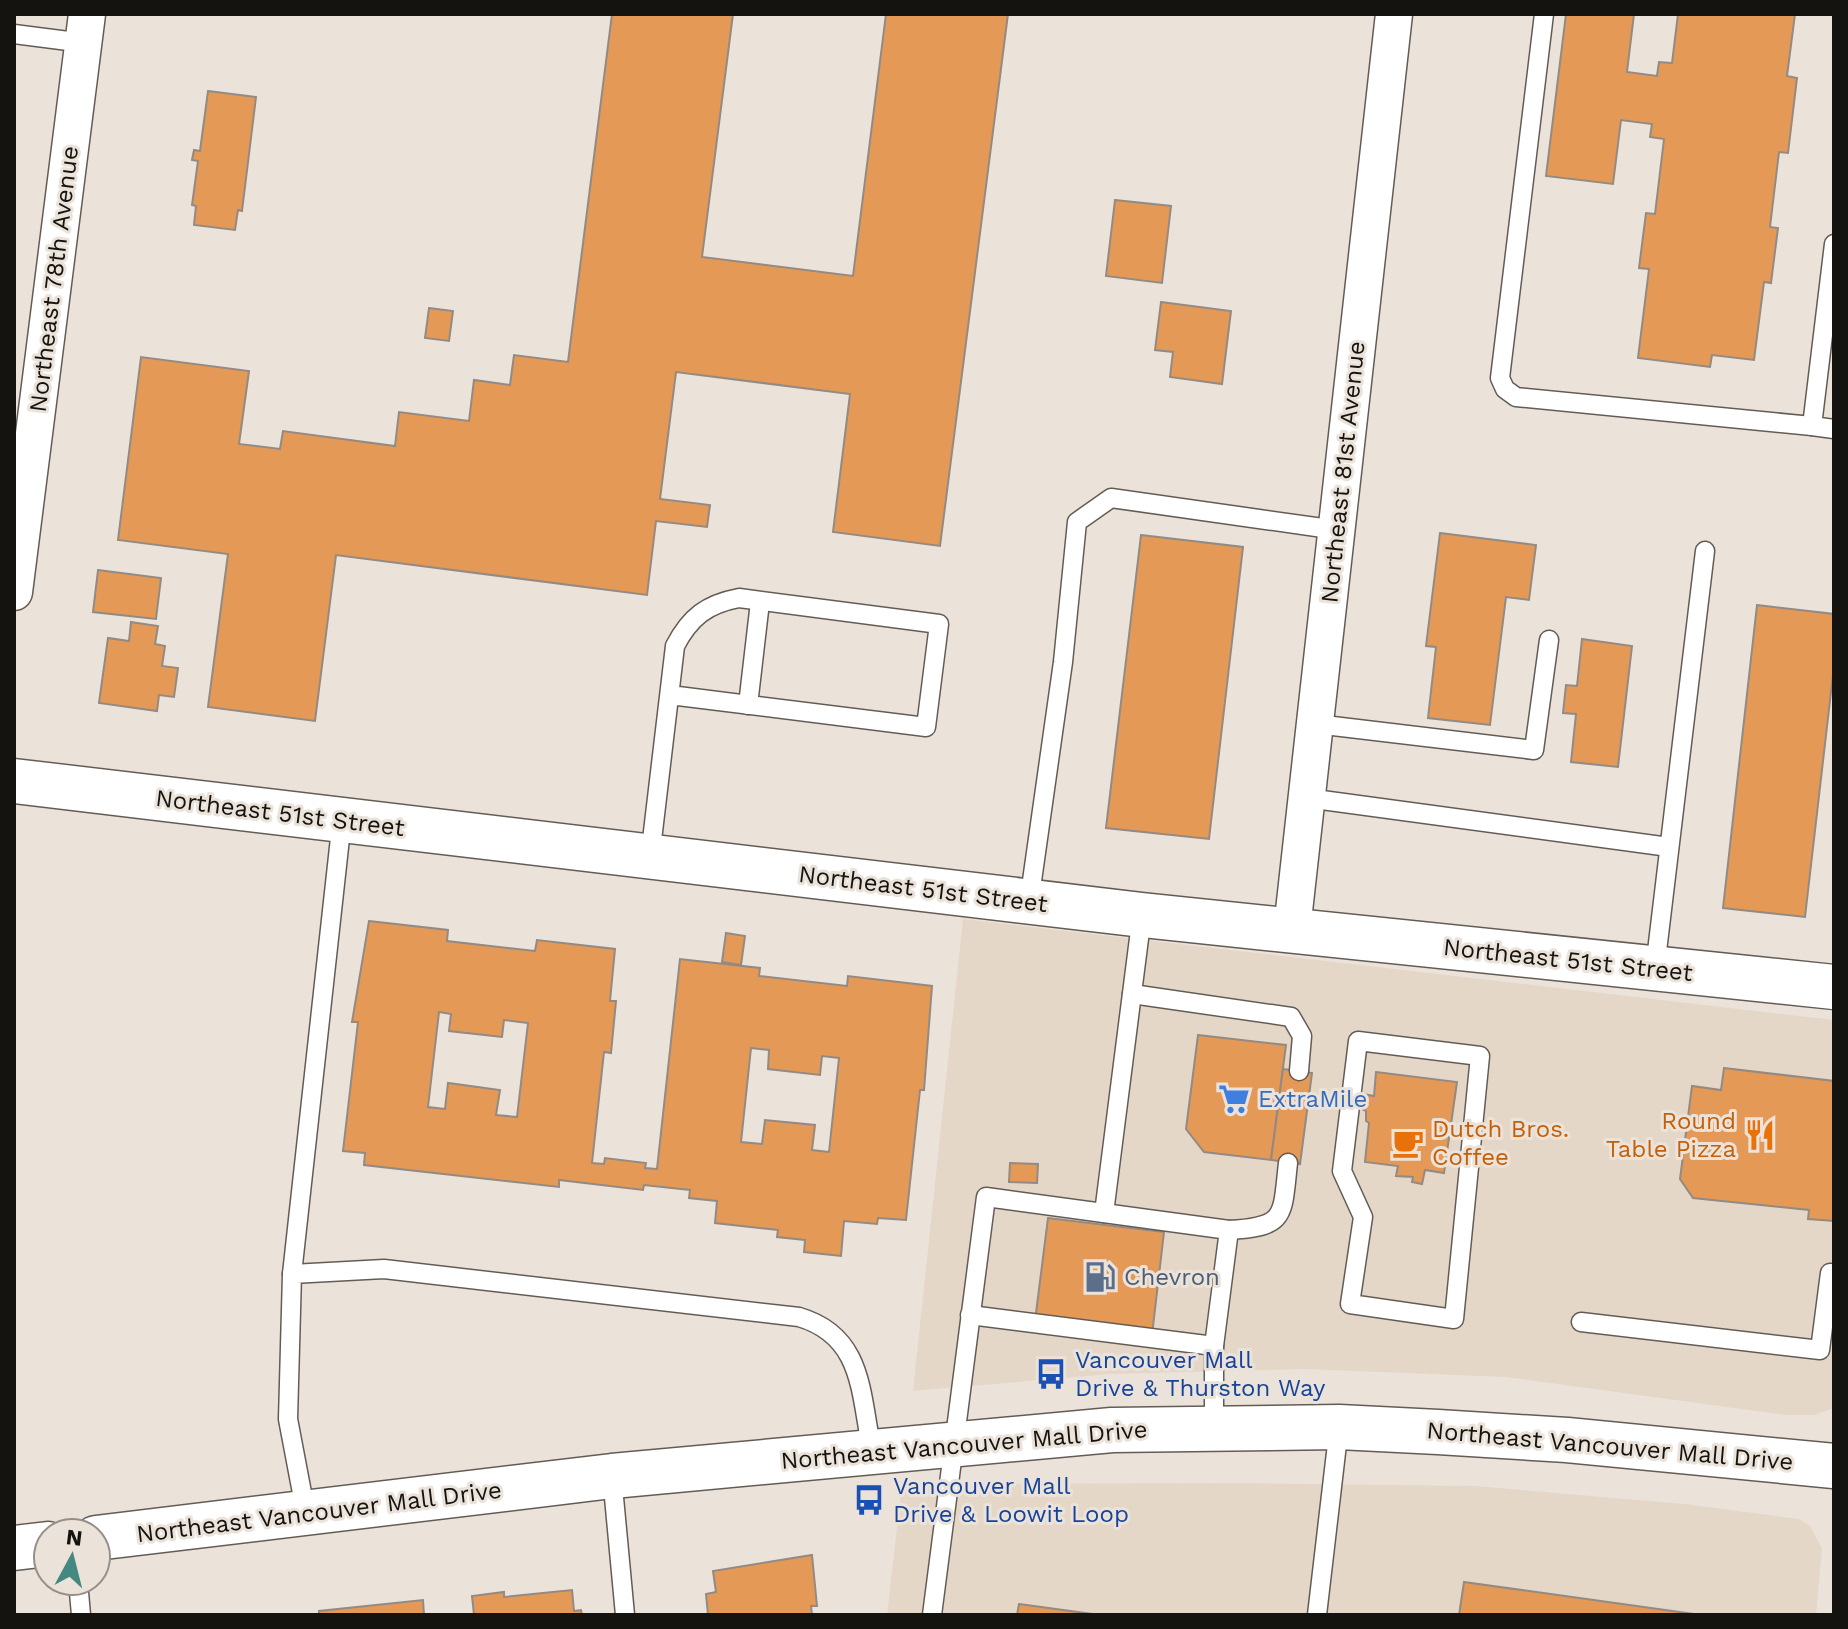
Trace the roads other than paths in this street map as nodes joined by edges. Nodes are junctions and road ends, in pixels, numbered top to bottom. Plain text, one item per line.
1 (1394, 14) edge
2 (1544, 14) edge
3 (86, 28) edge
4 (14, 34) edge
5 (1834, 244) edge
6 (1812, 426) junction
7 (1834, 429) edge
8 (1337, 530) junction
9 (1705, 551) dead end
10 (14, 592) edge
11 (760, 602) junction
12 (1549, 640) dead end
13 (670, 695) junction
14 (748, 705) junction
15 (1316, 724) junction
16 (14, 781) edge
17 (1307, 798) junction
18 (342, 820) junction
19 (1669, 847) junction
20 (650, 857) junction
21 (1029, 902) junction
22 (1142, 915) junction
23 (1292, 929) junction
24 (1655, 970) junction
25 (1834, 987) edge
26 (1132, 994) junction
27 (1299, 1071) dead end
28 (1288, 1163) dead end
29 (1104, 1213) junction
30 (1229, 1230) junction
31 (1830, 1273) dead end
32 (292, 1274) junction
33 (1350, 1304) joint
34 (970, 1315) junction
35 (1581, 1322) dead end
36 (1214, 1346) junction
37 (1339, 1427) junction
38 (1214, 1428) junction
39 (953, 1442) junction
40 (872, 1450) junction
41 (1834, 1466) edge
42 (612, 1476) junction
43 (306, 1514) junction
44 (112, 1536) edge
45 (625, 1615) edge
46 (932, 1615) edge
47 (1317, 1615) edge

1 - 8 street, Northeast 81st Avenue
2 - 6 lane
3 - 4 lane
3 - 10 street, Northeast 78th Avenue
5 - 6 lane
6 - 7 lane
8 - 15 street, Northeast 81st Avenue
8 - 21 lane
9 - 19 lane
11 - 13 lane
11 - 14 lane
11 - 14 lane
12 - 15 lane
13 - 14 lane
13 - 20 lane
15 - 17 street, Northeast 81st Avenue
16 - 18 street, Northeast 51st Street
17 - 19 lane
17 - 23 street, Northeast 81st Avenue
18 - 20 street, Northeast 51st Street
18 - 32 lane
19 - 24 lane
20 - 21 street, Northeast 51st Street
21 - 22 street, Northeast 51st Street
22 - 23 street, Northeast 51st Street
22 - 26 lane
23 - 24 street, Northeast 51st Street
24 - 25 street, Northeast 51st Street
26 - 27 lane
26 - 29 lane
28 - 30 lane
29 - 30 lane
29 - 34 lane
30 - 36 lane
31 - 35 lane
32 - 40 lane
32 - 43 lane
33 - 33 lane
34 - 36 lane
34 - 39 lane
36 - 38 lane
37 - 38 street, Northeast Vancouver Mall Drive
37 - 41 street, Northeast Vancouver Mall Drive
37 - 47 lane
38 - 39 street, Northeast Vancouver Mall Drive
39 - 40 street, Northeast Vancouver Mall Drive
39 - 46 lane
40 - 42 street, Northeast Vancouver Mall Drive
42 - 43 street, Northeast Vancouver Mall Drive
42 - 45 lane
43 - 44 street, Northeast Vancouver Mall Drive

